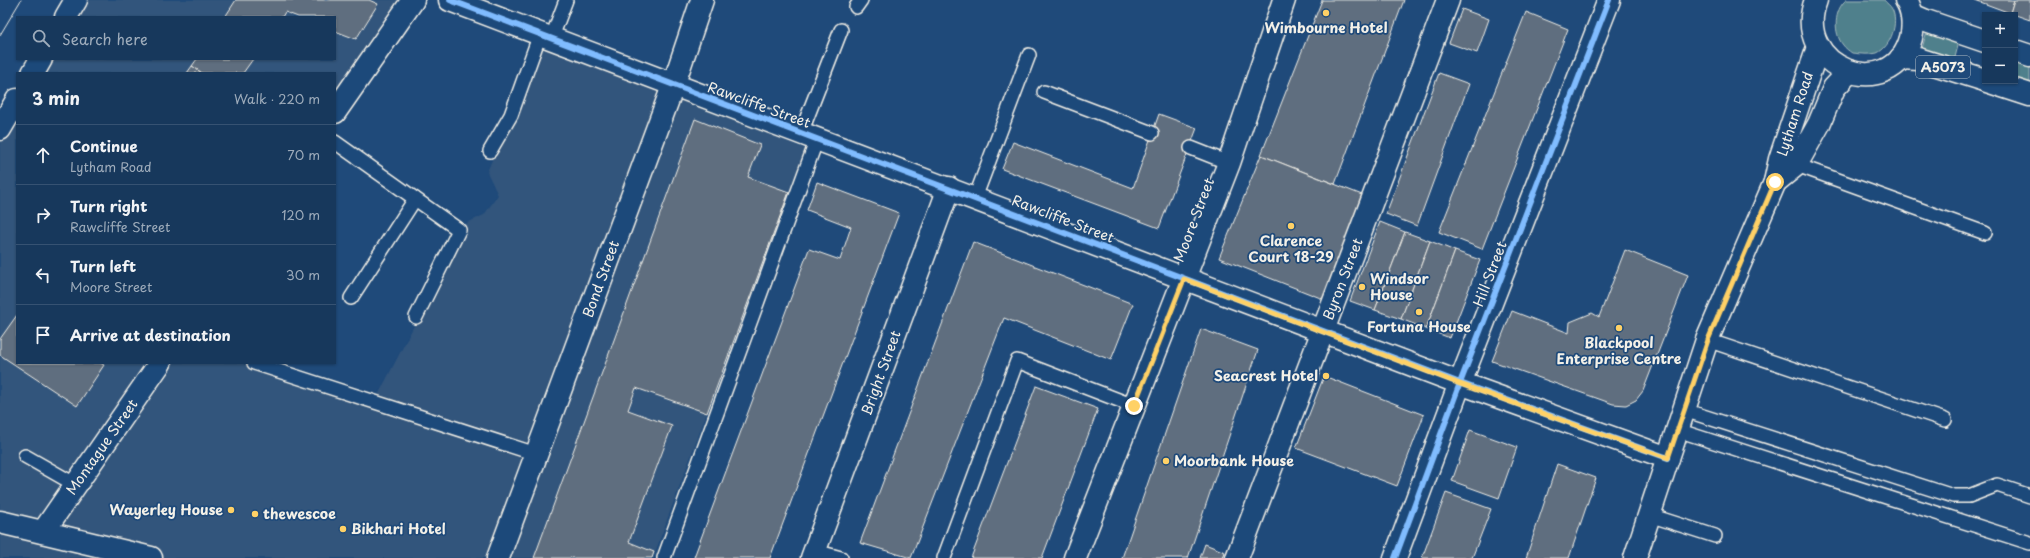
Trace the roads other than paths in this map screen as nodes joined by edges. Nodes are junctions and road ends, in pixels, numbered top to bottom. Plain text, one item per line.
1 (76, 0) edge
2 (413, 0) edge
3 (566, 0) edge
4 (702, 0) edge
5 (1284, 0) edge
6 (1448, 0) edge
7 (1609, 0) edge
8 (1816, 0) edge
9 (461, 2) edge
10 (1909, 8) edge
11 (67, 16) edge
12 (841, 30) dead end
13 (546, 36) junction
14 (1982, 40) edge
15 (1818, 47) junction
16 (2018, 52) edge
17 (1029, 55) dead end
18 (2030, 56) edge
19 (1901, 58) junction
20 (40, 60) edge
21 (34, 72) edge
22 (1848, 72) junction
23 (1982, 80) edge
24 (1995, 84) edge
25 (673, 86) junction
26 (1044, 92) dead end
27 (2030, 95) edge
28 (16, 102) edge
29 (336, 111) edge
30 (0, 129) edge
31 (1152, 134) dead end
32 (809, 136) junction
33 (336, 143) edge
34 (1191, 148) dead end
35 (490, 151) dead end
36 (1788, 162) junction
37 (1228, 163) junction
38 (949, 188) junction
39 (975, 198) junction
40 (415, 199) junction
41 (1985, 233) dead end
42 (1184, 279) junction
43 (351, 298) dead end
44 (416, 317) dead end
45 (1324, 331) junction
46 (1708, 340) junction
47 (159, 364) edge
48 (257, 364) edge
49 (1460, 384) junction
50 (1134, 406) junction
51 (1680, 420) junction
52 (1945, 420) dead end
53 (536, 454) junction
54 (25, 456) dead end
55 (1668, 458) junction
56 (76, 484) junction
57 (2030, 496) edge
58 (1649, 515) junction
59 (0, 522) edge
60 (43, 532) junction
61 (1715, 536) dead end
62 (2030, 543) edge
63 (814, 555) edge
64 (151, 558) edge
65 (498, 558) edge
66 (664, 558) edge
67 (841, 558) edge
68 (944, 558) edge
69 (1075, 558) edge
70 (1237, 558) edge
71 (1395, 558) edge
72 (1635, 558) edge

1 - 11 main road
2 - 29 main road
3 - 13 lane
4 - 25 main road, Bond Street
5 - 37 main road, Moore Street
6 - 45 main road, Byron Street
7 - 49 main road, Hill Street
8 - 15 main road, A5073
9 - 13 main road, Rawcliffe Street
10 - 14 main road, A5073
10 - 19 main road, A5073
12 - 32 lane
13 - 25 main road, Rawcliffe Street
13 - 35 lane
15 - 22 main road, A5073
15 - 36 main road, Lytham Road
16 - 18 main road
17 - 39 lane
19 - 22 main road, A5073
19 - 23 main road, A5073
20 - 21 main road
22 - 36 main road, Lytham Road
24 - 27 main road, A5073
25 - 32 main road, Rawcliffe Street
25 - 53 main road, Bond Street
26 - 31 lane
28 - 30 main road
32 - 38 main road, Rawcliffe Street
32 - 66 lane
33 - 40 lane
34 - 37 lane
36 - 41 lane
36 - 46 main road, Lytham Road
37 - 42 main road, Moore Street
38 - 39 main road, Rawcliffe Street
38 - 63 main road, Bright Street
39 - 42 main road, Rawcliffe Street
40 - 43 lane
40 - 44 lane
42 - 45 main road, Rawcliffe Street
42 - 50 main road, Moore Street
45 - 49 main road, Rawcliffe Street
45 - 70 main road, Byron Street
46 - 51 main road, Lytham Road
46 - 52 lane
47 - 56 main road, Montague Street
48 - 53 lane
49 - 55 main road, Rawcliffe Street
49 - 71 main road, Hill Street
50 - 68 lane
50 - 69 main road, Moore Street
51 - 55 main road, Lytham Road
51 - 57 lane
51 - 62 lane
53 - 65 main road, Bond Street
54 - 56 lane
55 - 58 main road, Lytham Road
56 - 60 main road, Montague Street
58 - 61 lane
58 - 72 main road, Lytham Road
59 - 60 main road
60 - 64 main road
63 - 67 lane

